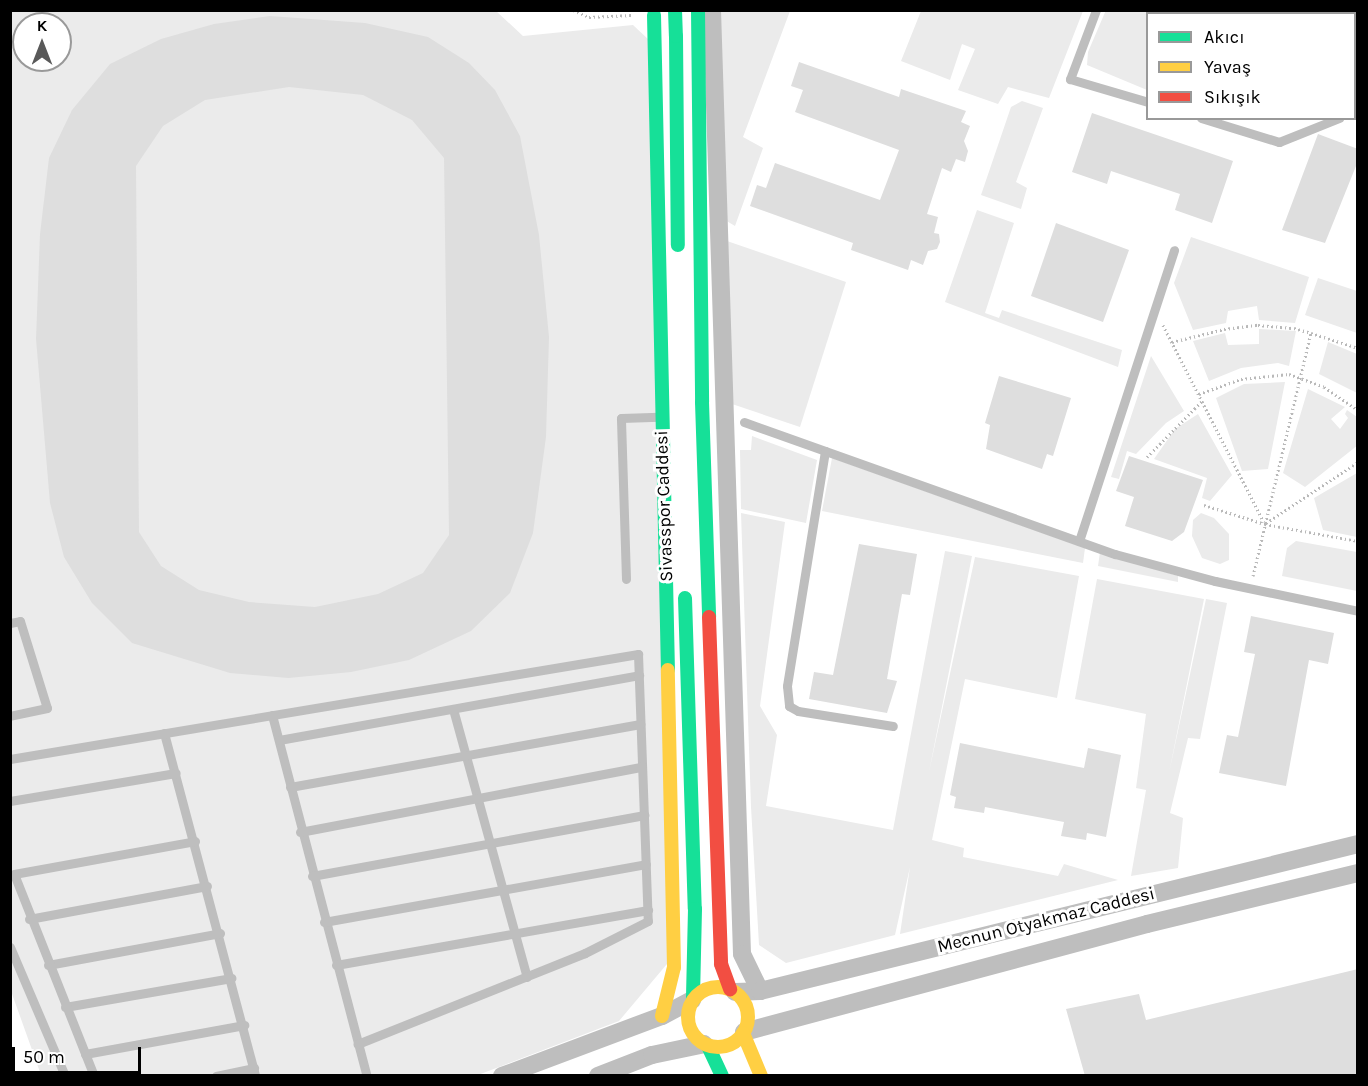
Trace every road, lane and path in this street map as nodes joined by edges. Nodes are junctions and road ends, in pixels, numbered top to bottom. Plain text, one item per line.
1 (573, 10) edge
2 (675, 10) edge
3 (698, 10) edge
4 (712, 10) edge
5 (1096, 10) edge
6 (654, 15) joint
7 (1358, 100) edge
8 (1146, 101) edge
9 (1356, 111) edge
10 (1207, 120) edge
11 (1334, 120) edge
12 (1174, 250) dead end
13 (678, 260) dead end
14 (1155, 308) junction
15 (1311, 333) junction
16 (1172, 342) junction
17 (1358, 348) edge
18 (1299, 377) junction
19 (1199, 394) junction
20 (1202, 401) junction
21 (1358, 410) edge
22 (661, 416) junction
23 (744, 423) dead end
24 (825, 451) junction
25 (1146, 457) dead end
26 (1358, 462) edge
27 (1204, 506) dead end
28 (1265, 524) junction
29 (1079, 541) junction
30 (1358, 542) edge
31 (626, 579) dead end
32 (684, 582) dead end
33 (1250, 588) junction
34 (1358, 611) edge
35 (10, 623) edge
36 (639, 675) junction
37 (453, 709) junction
38 (272, 715) junction
39 (10, 716) edge
40 (640, 724) junction
41 (893, 726) dead end
42 (164, 733) junction
43 (279, 741) junction
44 (464, 754) junction
45 (10, 759) edge
46 (642, 767) junction
47 (176, 773) junction
48 (290, 788) junction
49 (476, 799) junction
50 (10, 801) edge
51 (644, 815) junction
52 (300, 831) junction
53 (195, 841) junction
54 (489, 844) junction
55 (1358, 844) edge
56 (646, 864) junction
57 (1358, 873) edge
58 (312, 876) junction
59 (207, 886) junction
60 (501, 890) junction
61 (648, 910) junction
62 (29, 919) junction
63 (324, 922) junction
64 (220, 933) junction
65 (513, 933) junction
66 (10, 947) edge
67 (48, 965) junction
68 (336, 965) junction
69 (526, 977) junction
70 (231, 978) junction
71 (732, 990) junction
72 (760, 991) junction
73 (692, 1000) junction
74 (66, 1007) junction
75 (662, 1016) junction
76 (244, 1025) junction
77 (744, 1033) junction
78 (358, 1044) junction
79 (706, 1045) junction
80 (85, 1054) junction
81 (255, 1072) edge
82 (65, 1076) edge
83 (94, 1076) edge
84 (216, 1076) edge
85 (367, 1076) edge
86 (502, 1076) edge
87 (598, 1076) edge
88 (722, 1076) edge
89 (760, 1076) edge

1 - 6 path
2 - 13 street, bridge
3 - 71 street
4 - 72 street
5 - 8 lane
6 - 22 street
7 - 9 street
10 - 11 lane
12 - 14 lane
14 - 16 path
14 - 29 lane
15 - 16 path
15 - 17 path
15 - 18 path
16 - 19 path
18 - 19 path
18 - 21 path
18 - 28 path
19 - 20 path
20 - 25 path
20 - 28 path
22 - 31 lane
22 - 75 street
23 - 24 lane
24 - 29 lane
24 - 41 lane
26 - 28 path
27 - 28 path
28 - 30 path
28 - 33 path
29 - 33 lane
32 - 73 street, Sivasspor Caddesi
33 - 34 lane
35 - 39 lane
36 - 37 lane
36 - 38 lane
36 - 40 lane
37 - 43 lane
37 - 44 lane
38 - 42 lane
38 - 43 lane
40 - 44 lane
40 - 46 lane
42 - 45 lane
42 - 47 lane
43 - 48 lane
44 - 48 lane
44 - 49 lane
46 - 49 lane
46 - 51 lane
47 - 50 lane
47 - 53 lane
48 - 52 lane
49 - 52 lane
49 - 54 lane
51 - 54 lane
51 - 56 lane
52 - 58 lane
53 - 59 lane
53 - 62 lane
54 - 58 lane
54 - 60 lane
55 - 72 street, Mecnun Otyakmaz Caddesi
56 - 60 lane
56 - 61 lane
57 - 77 street, Mecnun Otyakmaz Caddesi
58 - 63 lane
59 - 62 lane
59 - 64 lane
60 - 63 lane
60 - 65 lane
61 - 65 lane
61 - 69 lane
62 - 67 lane
63 - 68 lane
64 - 67 lane
64 - 70 lane
65 - 68 lane
65 - 69 lane
66 - 82 lane
67 - 74 lane
68 - 78 lane
69 - 78 lane
70 - 74 lane
70 - 76 lane
71 - 72 street, Mecnun Otyakmaz Caddesi
71 - 73 street
71 - 77 street
73 - 75 street
73 - 79 street
74 - 80 lane
75 - 86 street
76 - 80 lane
76 - 81 lane
77 - 79 street
77 - 89 street
78 - 85 lane
79 - 87 street
79 - 88 street
80 - 83 lane
81 - 84 lane

